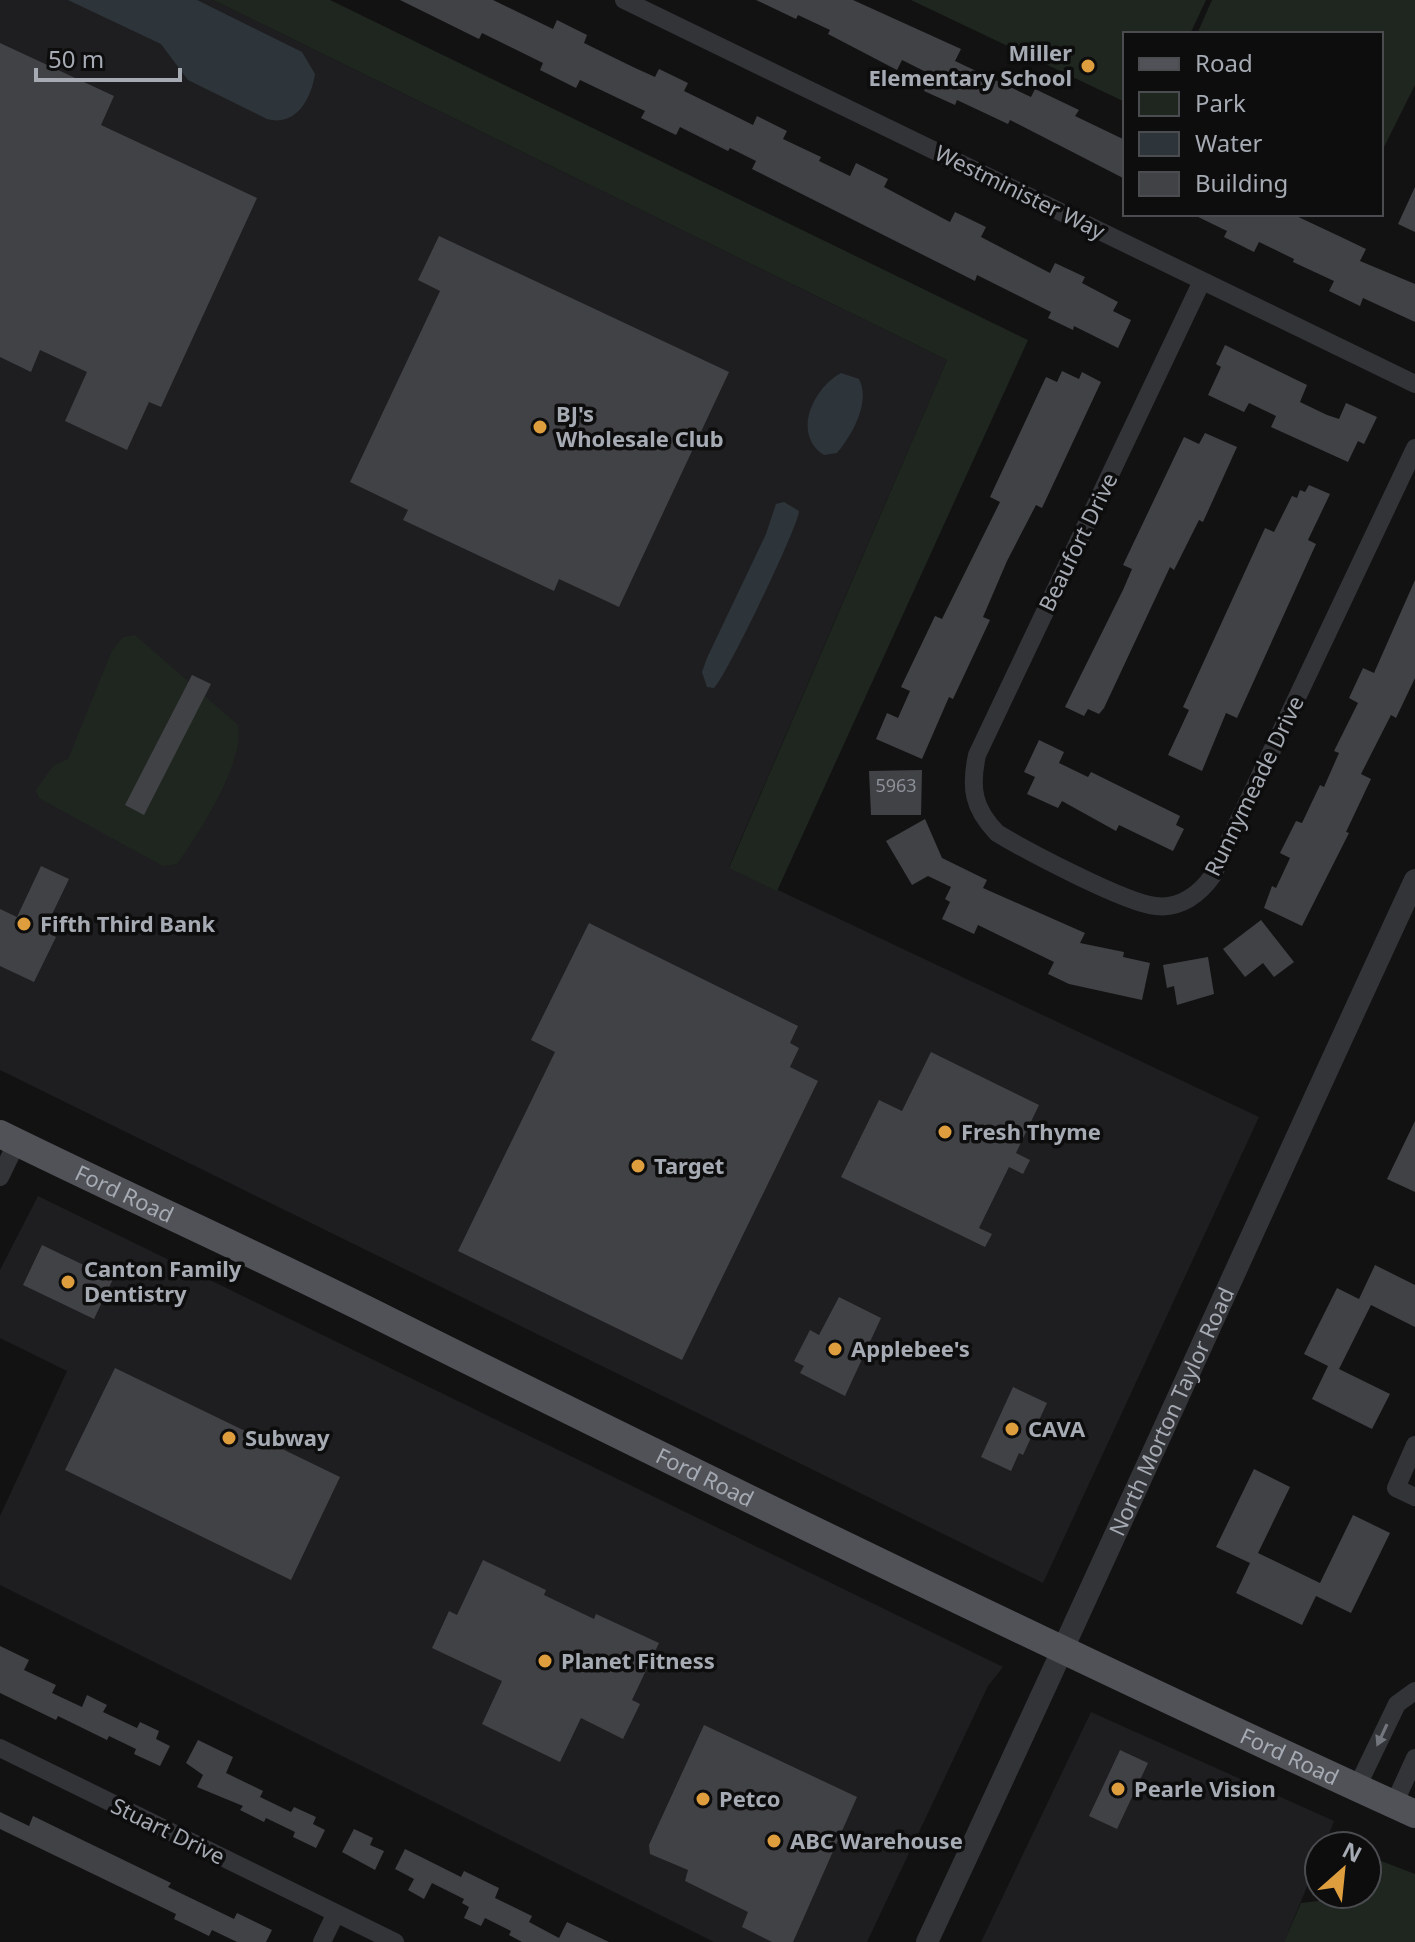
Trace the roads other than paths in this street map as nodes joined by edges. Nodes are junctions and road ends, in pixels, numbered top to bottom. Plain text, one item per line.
1 (624, 0) edge
2 (1202, 281) junction
3 (1415, 384) edge
4 (1415, 448) edge
5 (976, 807) joint
6 (1415, 880) edge
7 (8, 1138) edge
8 (0, 1177) edge
9 (1415, 1445) edge
10 (1415, 1497) edge
11 (1064, 1652) junction
12 (1415, 1691) edge
13 (0, 1748) edge
14 (1415, 1758) edge
15 (1357, 1787) junction
16 (1404, 1809) edge
17 (336, 1913) junction
18 (322, 1942) edge
19 (395, 1942) edge
20 (927, 1942) edge

1 - 2 street, Westminister Way
2 - 3 street, Westminister Way
2 - 5 street, Beaufort Drive
4 - 5 street, Runnymeade Drive
6 - 11 street, North Morton Taylor Road
7 - 8 street
7 - 11 main road, Ford Road
9 - 10 street
11 - 15 main road, Ford Road
11 - 20 street, North Morton Taylor Road
12 -> 15 street
13 - 17 street, Stuart Drive
14 - 16 street
15 - 16 main road, Ford Road
17 - 18 street
17 - 19 street, Stuart Drive

